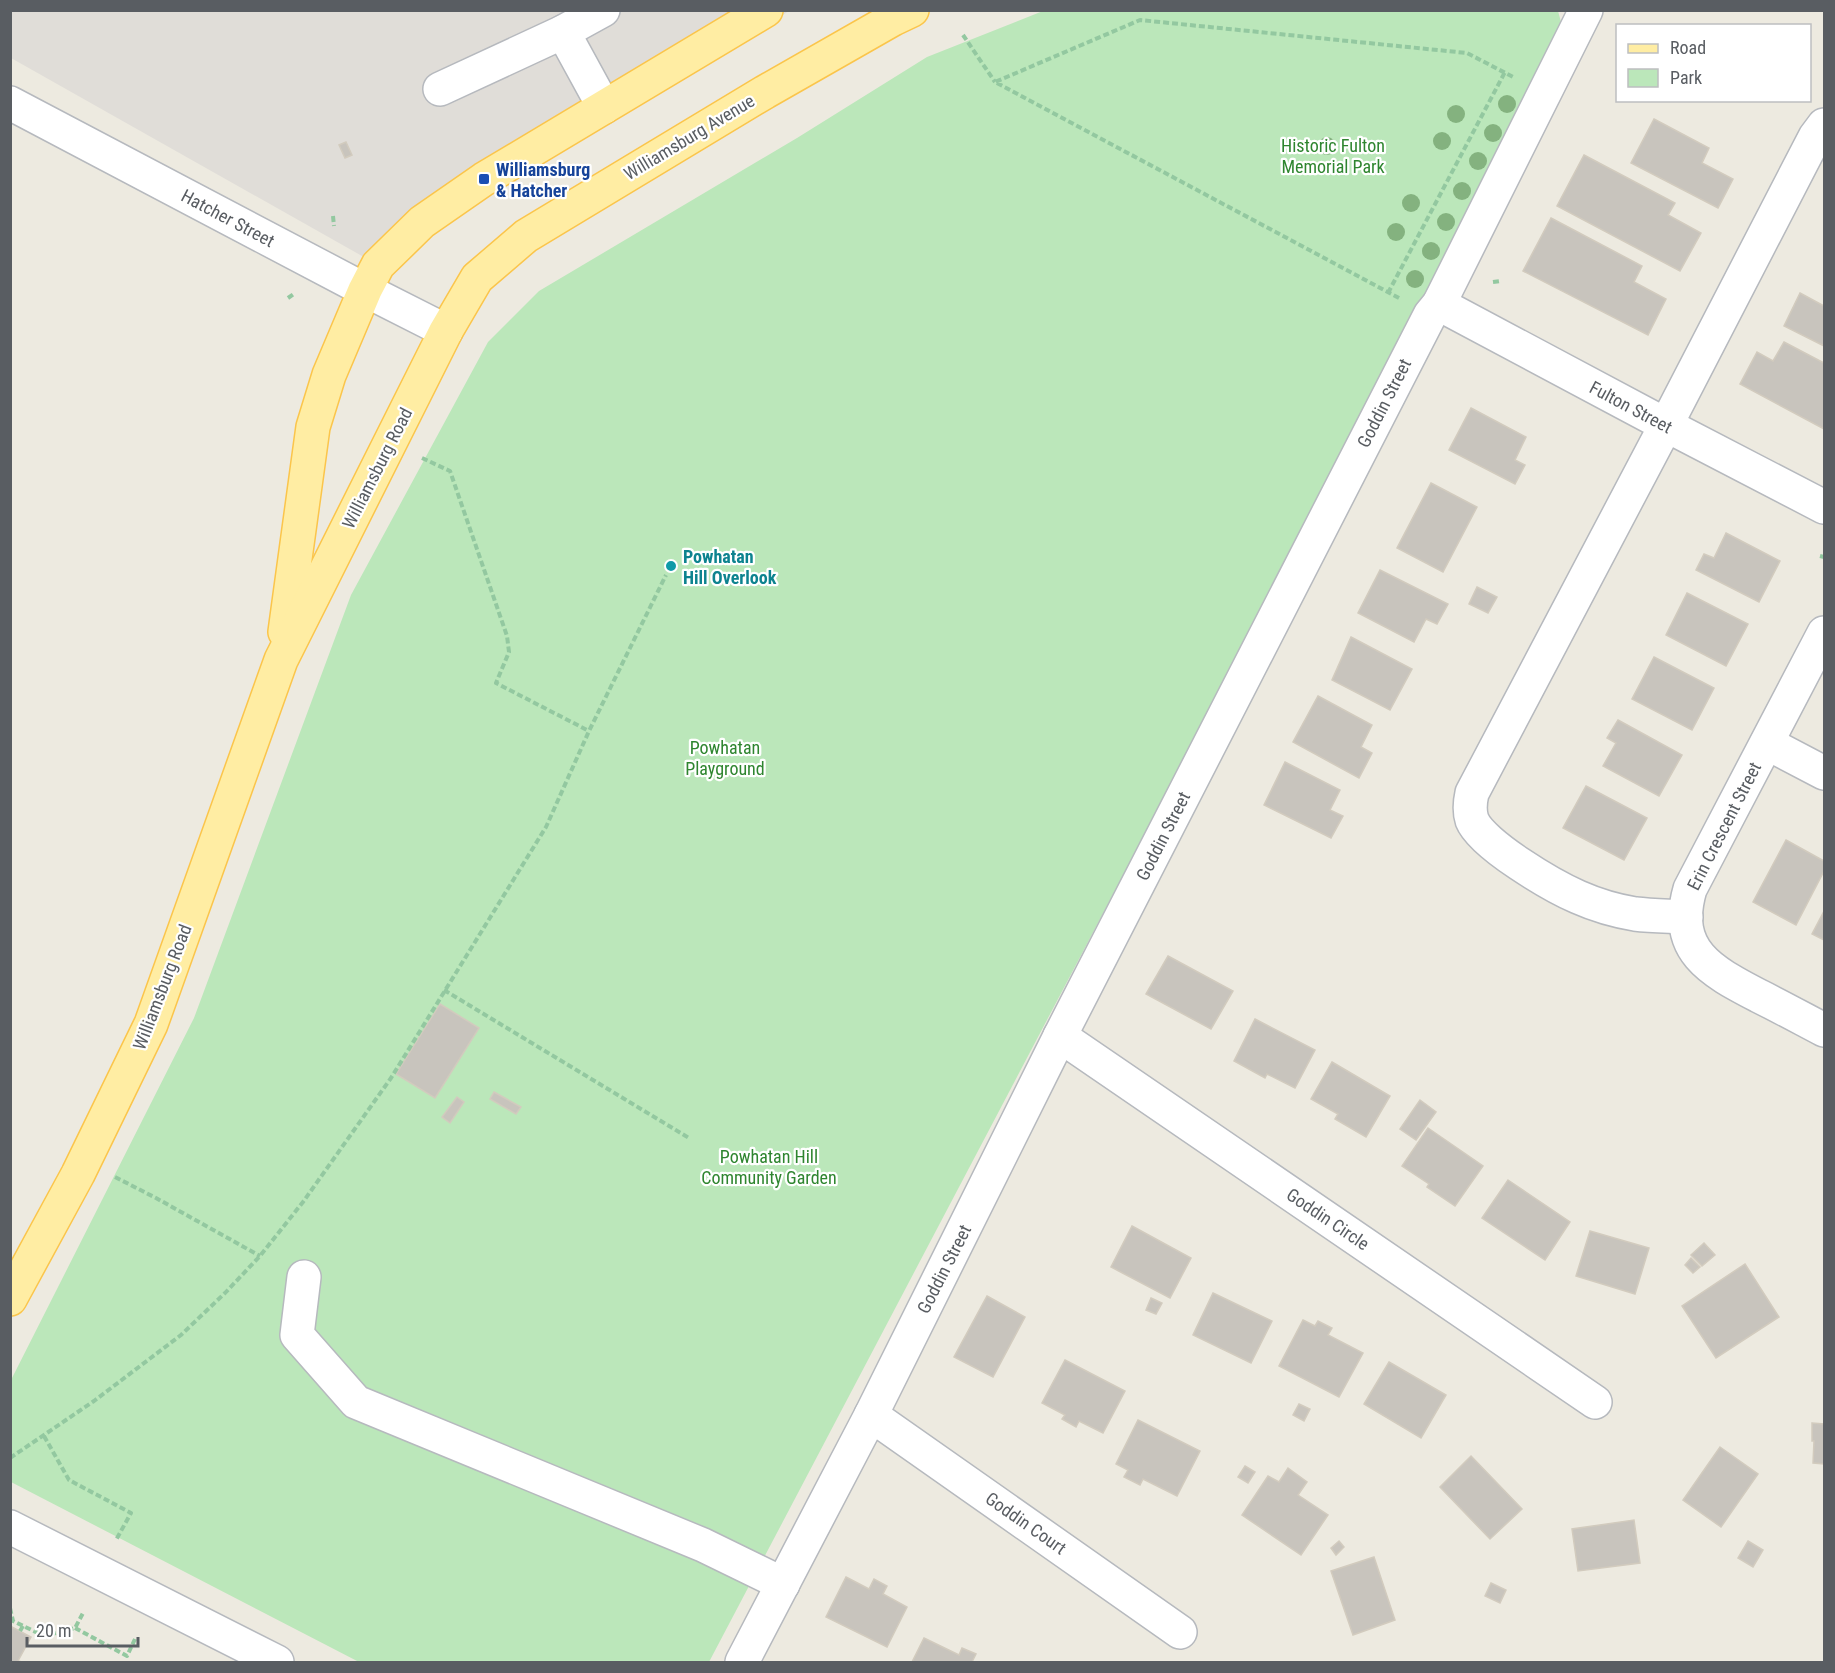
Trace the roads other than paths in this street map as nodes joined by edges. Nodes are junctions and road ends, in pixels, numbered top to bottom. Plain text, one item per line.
1 (603, 10) edge
2 (766, 10) edge
3 (912, 10) edge
4 (1586, 10) edge
5 (562, 32) junction
6 (440, 89) dead end
7 (10, 103) edge
8 (604, 107) junction
9 (1824, 125) edge
10 (477, 278) joint
11 (365, 290) junction
12 (1434, 310) junction
13 (446, 330) junction
14 (1666, 425) junction
15 (1824, 507) edge
16 (1824, 633) edge
17 (281, 660) junction
18 (1767, 743) junction
19 (1824, 773) edge
20 (1686, 917) junction
21 (1824, 1030) edge
22 (1060, 1036) junction
23 (304, 1277) dead end
24 (10, 1299) edge
25 (1596, 1402) dead end
26 (871, 1415) junction
27 (10, 1527) edge
28 (783, 1584) junction
29 (1180, 1632) dead end
30 (277, 1662) edge
31 (742, 1662) edge

1 - 5 street
2 - 8 main road
3 - 10 main road, Williamsburg Avenue
4 - 12 street, Goddin Street
5 - 6 street
5 - 8 street
7 - 11 street, Hatcher Street
8 - 11 main road
9 - 14 street
10 - 13 main road, Williamsburg Road
11 - 13 street, Hatcher Street
11 - 17 main road, Williamsburg Road
12 - 14 street, Fulton Street
12 - 22 street, Goddin Street
13 - 17 main road, Williamsburg Road
14 - 15 street, Fulton Street
14 - 20 street
16 - 18 street, Erin Crescent Street
17 - 24 main road, Williamsburg Road
18 - 19 street
18 - 20 street, Erin Crescent Street
20 - 21 street, Erin Crescent Street
22 - 25 street, Goddin Circle
22 - 26 street, Goddin Street
23 - 28 street
26 - 28 street, Goddin Street
26 - 29 street, Goddin Court
27 - 30 street
28 - 31 street, Goddin Street

